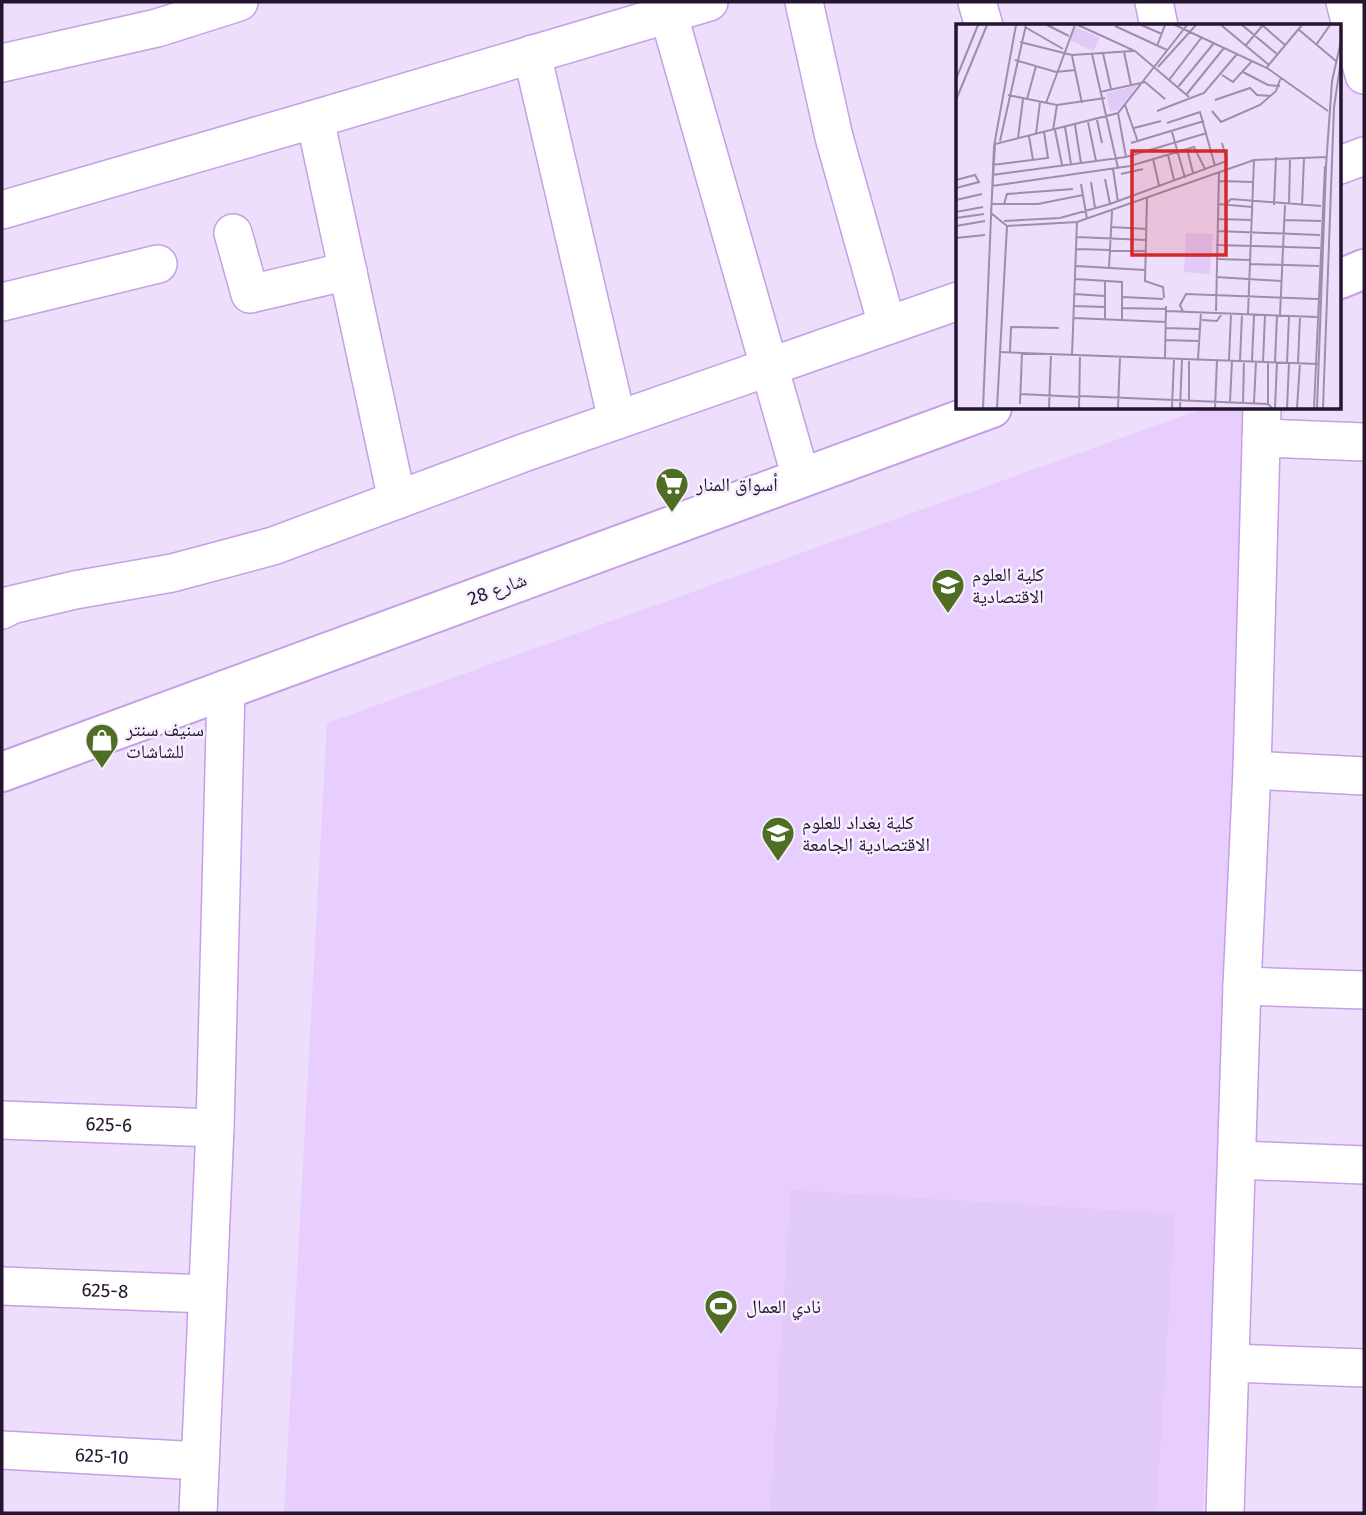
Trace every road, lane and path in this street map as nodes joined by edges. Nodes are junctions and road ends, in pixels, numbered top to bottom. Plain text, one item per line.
1 (239, 2) edge
2 (709, 2) edge
3 (804, 2) edge
4 (977, 2) edge
5 (1154, 2) edge
6 (1345, 2) edge
7 (666, 8) edge
8 (983, 24) edge
9 (1160, 24) edge
10 (532, 54) junction
11 (2, 63) edge
12 (1364, 75) edge
13 (315, 119) junction
14 (1364, 156) edge
15 (1342, 164) edge
16 (2, 210) edge
17 (233, 233) dead end
18 (158, 264) dead end
19 (1364, 269) edge
20 (348, 271) junction
21 (1342, 278) edge
22 (2, 302) edge
23 (956, 302) edge
24 (887, 325) junction
25 (770, 367) junction
26 (987, 410) edge
27 (617, 420) junction
28 (1261, 423) edge
29 (1364, 442) edge
30 (802, 478) junction
31 (397, 500) junction
32 (2, 610) edge
33 (226, 688) junction
34 (1252, 770) junction
35 (2, 772) edge
36 (1364, 776) edge
37 (1242, 986) junction
38 (1364, 990) edge
39 (2, 1119) edge
40 (215, 1128) junction
41 (1237, 1160) junction
42 (1364, 1166) edge
43 (2, 1286) edge
44 (207, 1294) junction
45 (1230, 1363) junction
46 (1364, 1368) edge
47 (2, 1450) edge
48 (200, 1461) junction
49 (198, 1513) edge
50 (1225, 1513) edge

1 - 11 street
2 - 7 street
3 - 24 street
4 - 8 street
5 - 9 street
6 - 12 street
7 - 10 street
7 - 25 street
10 - 13 street
10 - 27 street
13 - 16 street
13 - 20 street
14 - 15 street
17 - 20 street
18 - 22 street
19 - 21 street
20 - 31 street
23 - 24 street
24 - 25 street
25 - 27 street
25 - 30 street
26 - 30 street, شارع 28
27 - 31 street
28 - 29 street
28 - 34 street
30 - 33 street, شارع 28
31 - 32 street
33 - 35 street, شارع 28
33 - 40 street
34 - 36 street
34 - 37 street
37 - 38 street
37 - 41 street
39 - 40 street, 625-6
40 - 44 street
41 - 42 street
41 - 45 street
43 - 44 street, 625-8
44 - 48 street
45 - 46 street
45 - 50 street
47 - 48 street, 625-10
48 - 49 street

